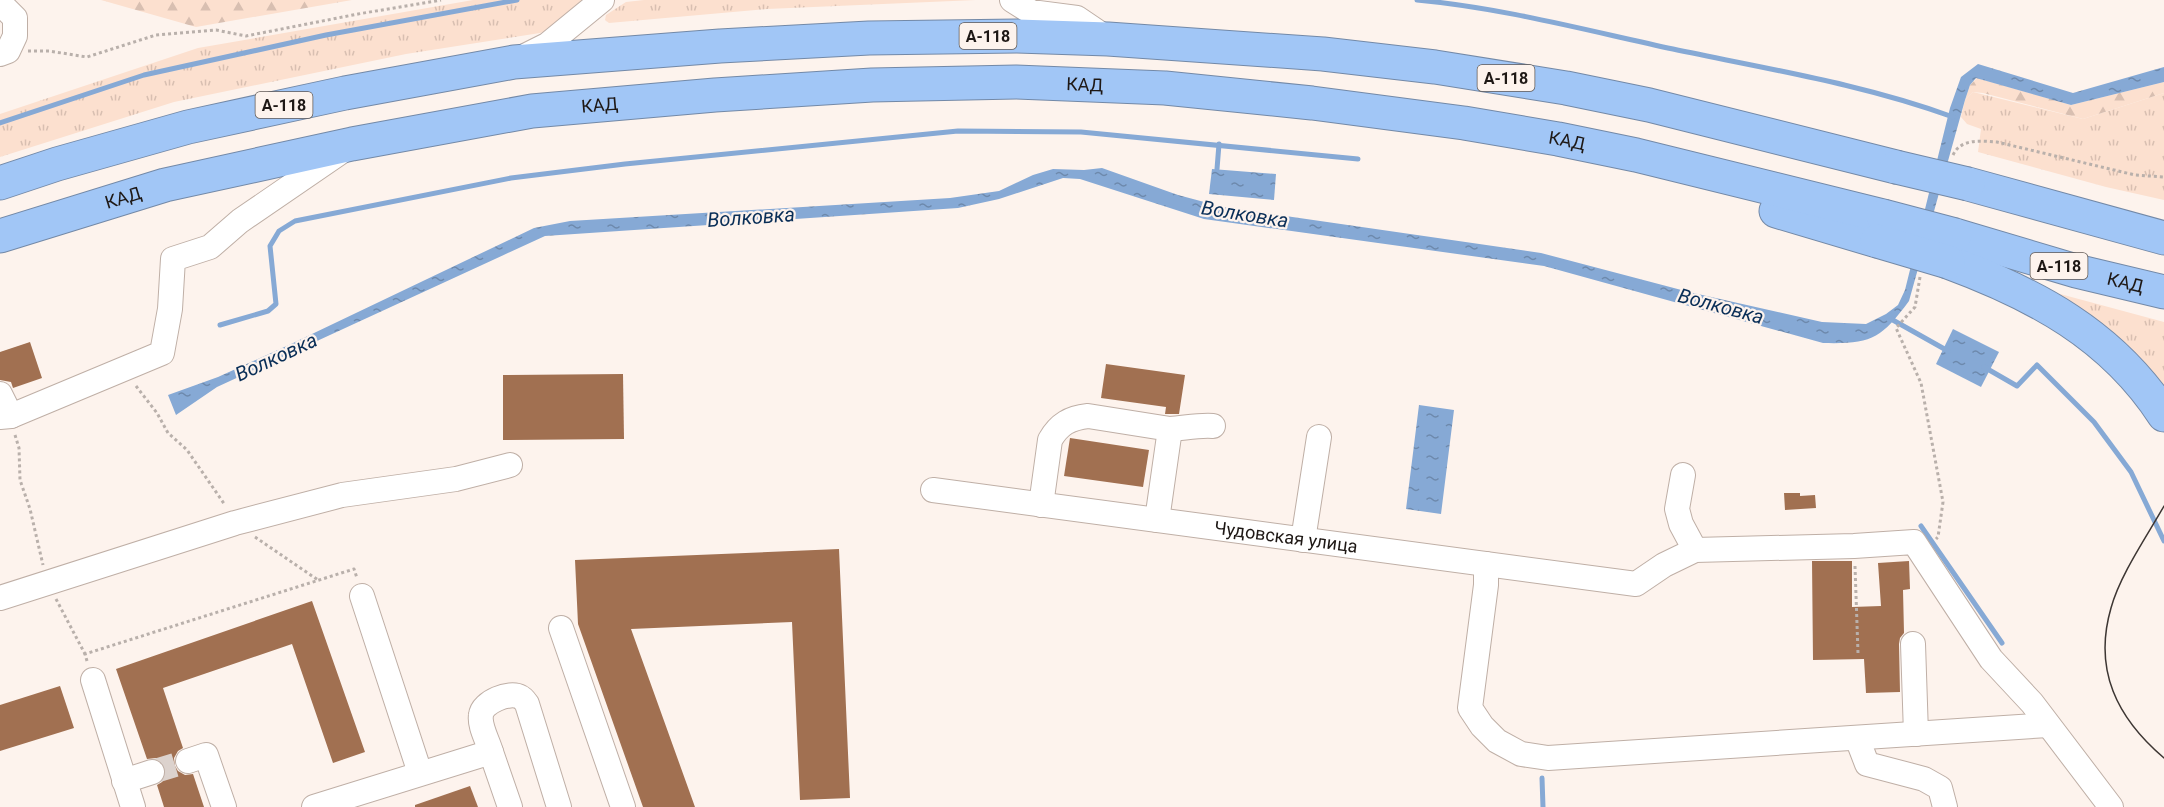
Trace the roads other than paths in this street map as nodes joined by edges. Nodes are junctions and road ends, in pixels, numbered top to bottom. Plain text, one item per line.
1 (602, 0) edge
2 (1012, 0) edge
3 (0, 3) edge
4 (1108, 39) junction
5 (4, 52) edge
6 (514, 62) junction
7 (352, 144) junction
8 (0, 183) edge
9 (0, 236) edge
10 (2164, 238) edge
11 (1952, 248) junction
12 (2164, 292) edge
13 (0, 394) edge
14 (2164, 415) edge
15 (5, 416) edge
16 (1213, 426) dead end
17 (1170, 429) junction
18 (1319, 437) dead end
19 (510, 465) dead end
20 (1683, 475) dead end
21 (933, 490) dead end
22 (1041, 505) junction
23 (1157, 520) junction
24 (1303, 540) junction
25 (1695, 550) junction
26 (1486, 564) junction
27 (362, 597) road end
28 (0, 598) edge
29 (561, 628) dead end
30 (1912, 644) dead end
31 (93, 680) road end
32 (2048, 725) junction
33 (1916, 734) junction
34 (1857, 738) junction
35 (491, 752) junction
36 (188, 761) tunnel mouth
37 (152, 772) tunnel mouth
38 (420, 773) junction
39 (124, 781) junction
40 (133, 807) edge
41 (224, 807) edge
42 (314, 807) edge
43 (510, 807) edge
44 (559, 807) edge
45 (622, 807) edge
46 (1945, 807) edge
47 (2111, 807) edge

1 - 6 street
2 - 4 street
3 - 5 street
4 - 6 highway, А-118
4 - 10 highway, А-118, bridge
6 - 8 highway, А-118
7 - 9 highway, КАД / А-118
7 - 11 highway, КАД / А-118, bridge
7 - 15 street
11 - 12 highway, КАД / А-118
11 - 14 highway
13 - 15 street
16 - 17 street
17 - 22 street
17 - 23 street
18 - 24 street
19 - 28 street
20 - 25 street
21 - 22 street, Чудовская улица
22 - 23 street, Чудовская улица
23 - 24 street, Чудовская улица
24 - 26 street, Чудовская улица
25 - 26 street, Чудовская улица
25 - 32 street
26 - 34 street
27 - 38 street
29 - 45 street
30 - 33 street
31 - 39 street
32 - 33 street
32 - 47 street
33 - 34 street
34 - 46 street
35 - 38 street
35 - 43 street
35 - 44 street
36 - 41 street
37 - 39 street
38 - 42 street
39 - 40 street

